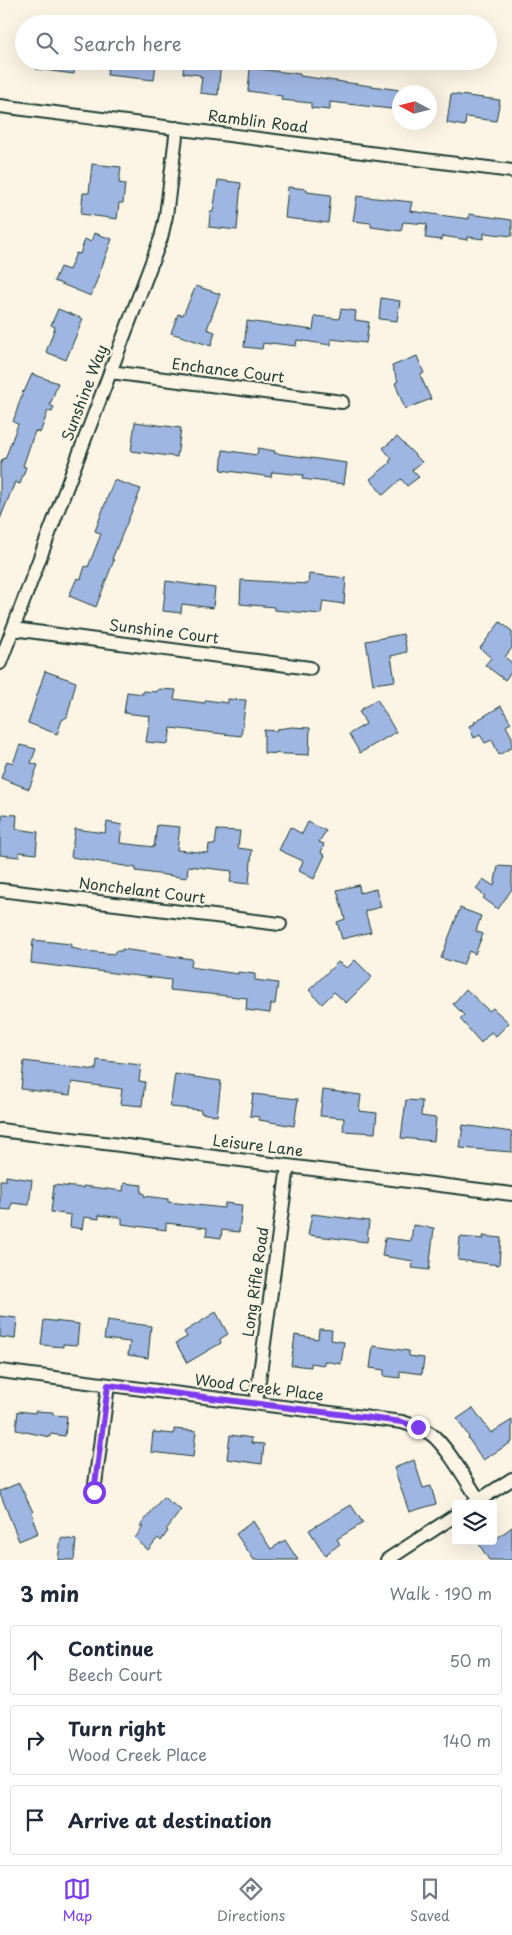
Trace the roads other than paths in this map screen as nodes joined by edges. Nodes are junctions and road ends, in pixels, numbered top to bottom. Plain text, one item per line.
1 (0, 106) edge
2 (177, 128) junction
3 (512, 170) edge
4 (110, 372) junction
5 (342, 402) dead end
6 (13, 629) junction
7 (0, 663) edge
8 (310, 668) dead end
9 (0, 890) edge
10 (280, 924) dead end
11 (0, 1130) edge
12 (288, 1166) junction
13 (512, 1194) edge
14 (0, 1371) edge
15 (108, 1385) junction
16 (256, 1403) junction
17 (512, 1479) edge
18 (94, 1492) dead end
19 (475, 1500) edge
20 (479, 1500) edge
21 (452, 1518) edge
22 (387, 1560) edge

1 - 2 street, Ramblin Road
2 - 3 street, Ramblin Road
2 - 4 street, Sunshine Way
4 - 5 street, Enchance Court
4 - 6 street, Sunshine Way
6 - 7 street, Sunshine Way
6 - 8 street, Sunshine Court
9 - 10 street, Nonchelant Court
11 - 12 street, Leisure Lane
12 - 13 street, Leisure Lane
12 - 16 street, Long Rifle Road
14 - 15 street, Wood Creek Place
15 - 16 street, Wood Creek Place
15 - 18 street
16 - 19 street, Wood Creek Place
17 - 20 street
21 - 22 street

